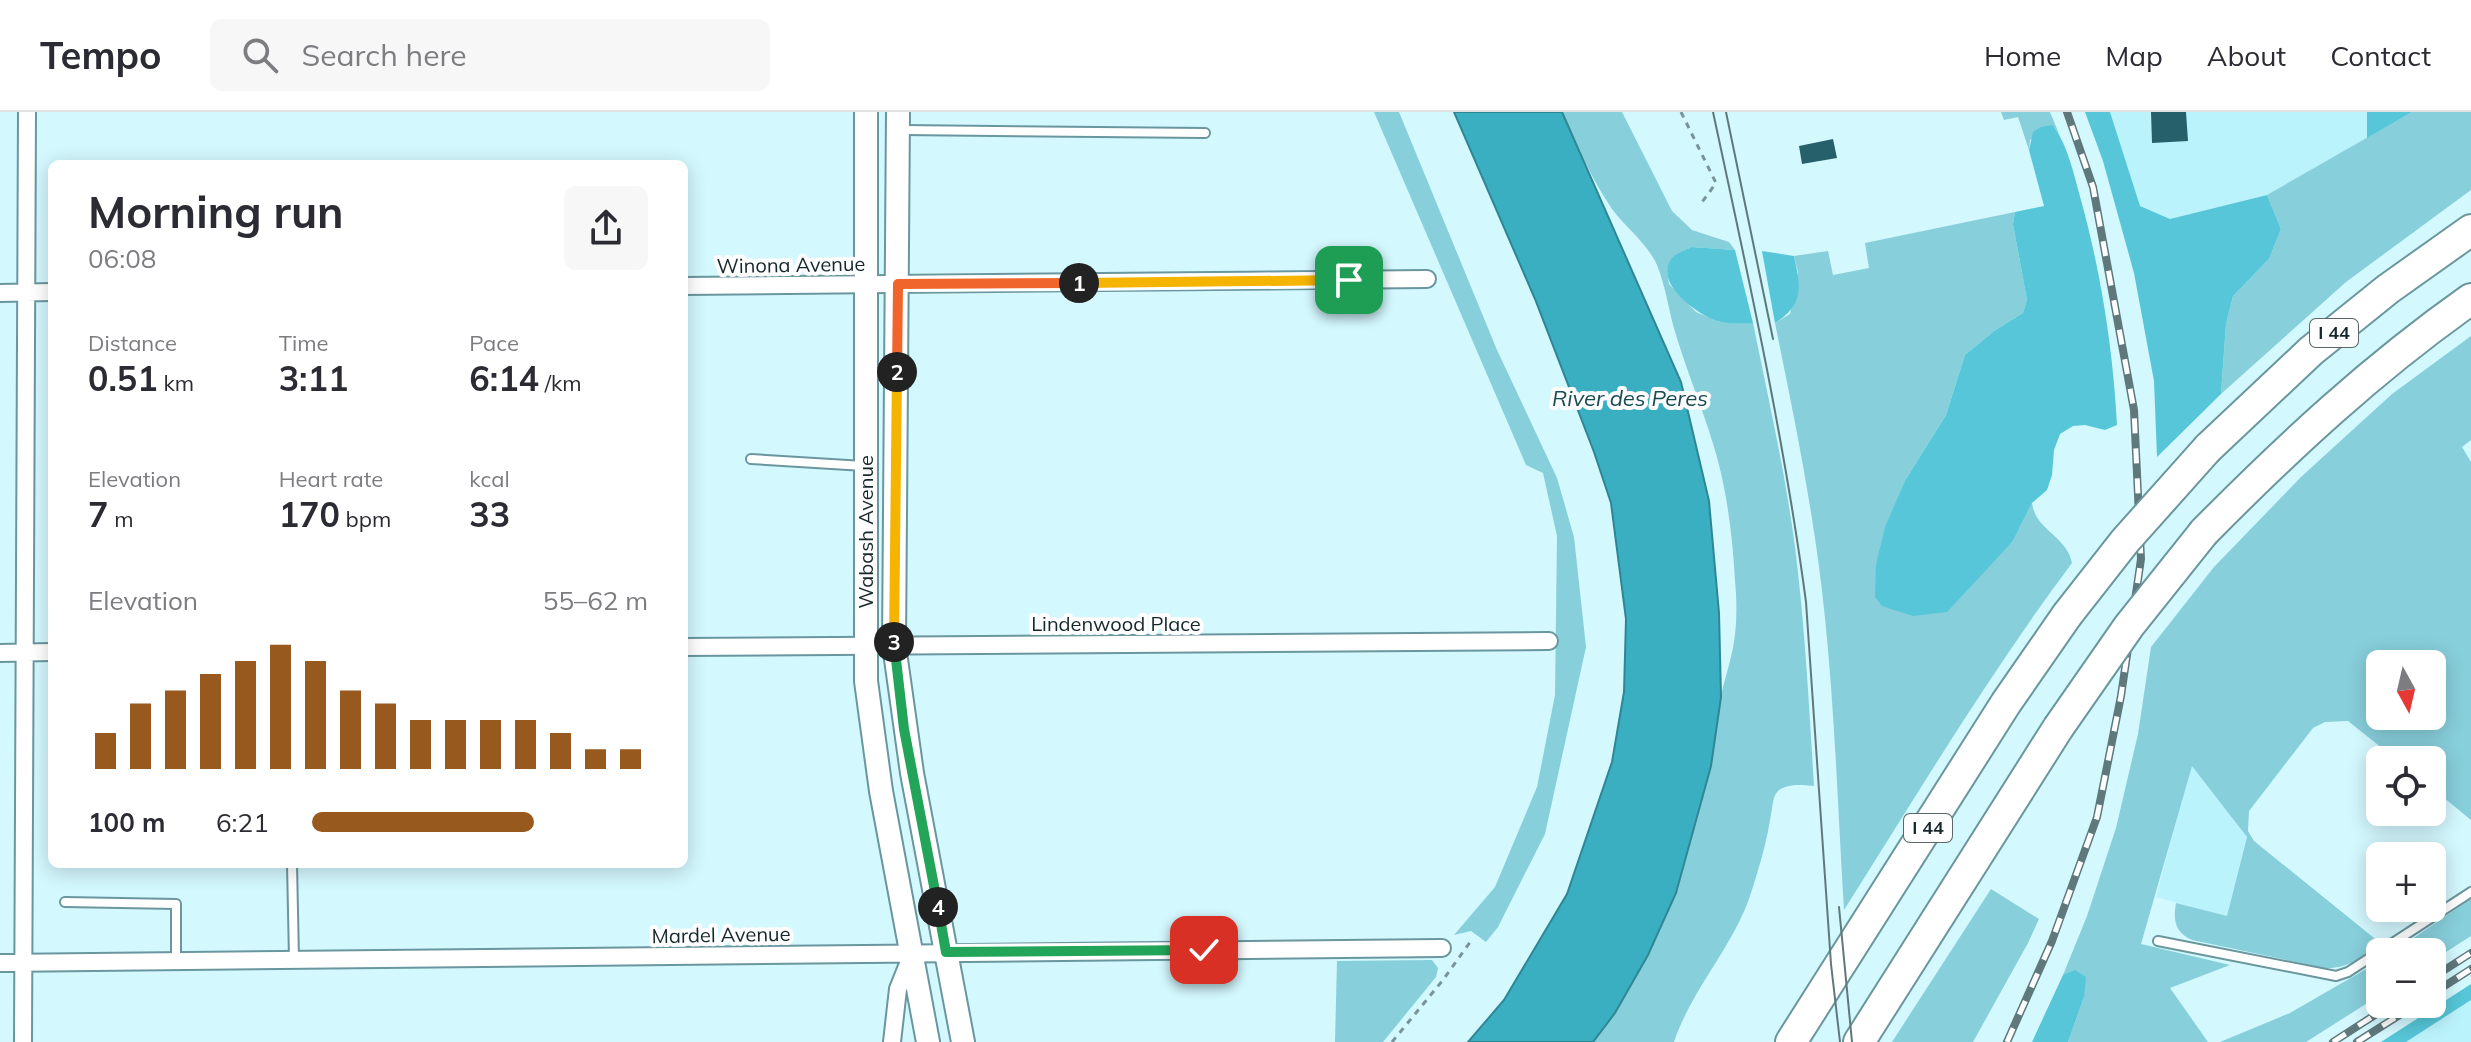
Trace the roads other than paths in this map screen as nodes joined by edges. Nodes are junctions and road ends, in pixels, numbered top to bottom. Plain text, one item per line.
1 (27, 112) edge
2 (866, 112) edge
3 (898, 121) edge
4 (1205, 133) dead end
5 (2471, 230) edge
6 (1427, 279) dead end
7 (865, 284) junction
8 (898, 284) junction
9 (688, 286) edge
10 (25, 292) junction
11 (48, 292) edge
12 (0, 293) edge
13 (2471, 299) edge
14 (751, 459) dead end
15 (865, 466) junction
16 (1549, 641) dead end
17 (894, 645) junction
18 (867, 646) junction
19 (688, 647) edge
20 (23, 652) junction
21 (48, 652) edge
22 (0, 653) edge
23 (292, 868) edge
24 (2471, 892) edge
25 (65, 902) dead end
26 (2158, 941) dead end
27 (1442, 948) dead end
28 (946, 952) junction
29 (912, 954) junction
30 (294, 959) junction
31 (176, 961) junction
32 (23, 962) junction
33 (0, 963) edge
34 (23, 1042) edge
35 (892, 1042) edge
36 (928, 1042) edge
37 (963, 1042) edge
38 (1791, 1042) edge
39 (1859, 1042) edge

1 - 10 street
2 - 7 main road, Wabash Avenue
3 - 4 lane
3 - 8 main road, Wabash Avenue
5 - 38 highway, I 44, bridge
6 - 8 street, Winona Avenue
7 - 8 street, Winona Avenue
7 - 9 street, Winona Avenue
7 - 15 main road, Wabash Avenue
8 - 17 main road, Wabash Avenue
10 - 11 street
10 - 12 street
10 - 20 street
13 - 39 highway, I 44, bridge
14 - 15 lane
15 - 18 main road, Wabash Avenue
16 - 17 street, Lindenwood Place
17 - 18 street, Lindenwood Place
17 - 28 main road, Wabash Avenue
18 - 19 street, Lindenwood Place
18 - 29 main road, Wabash Avenue
20 - 21 street
20 - 22 street
20 - 32 street
23 - 30 lane
24 - 26 lane
25 - 31 lane
27 - 28 street, Mardel Avenue
28 - 29 street, Mardel Avenue
28 - 37 main road, Wabash Avenue
29 - 30 street, Mardel Avenue
29 - 35 street
29 - 36 main road, Wabash Avenue
30 - 31 street, Mardel Avenue
31 - 32 street, Mardel Avenue
32 - 33 street, Mardel Avenue
32 - 34 street

